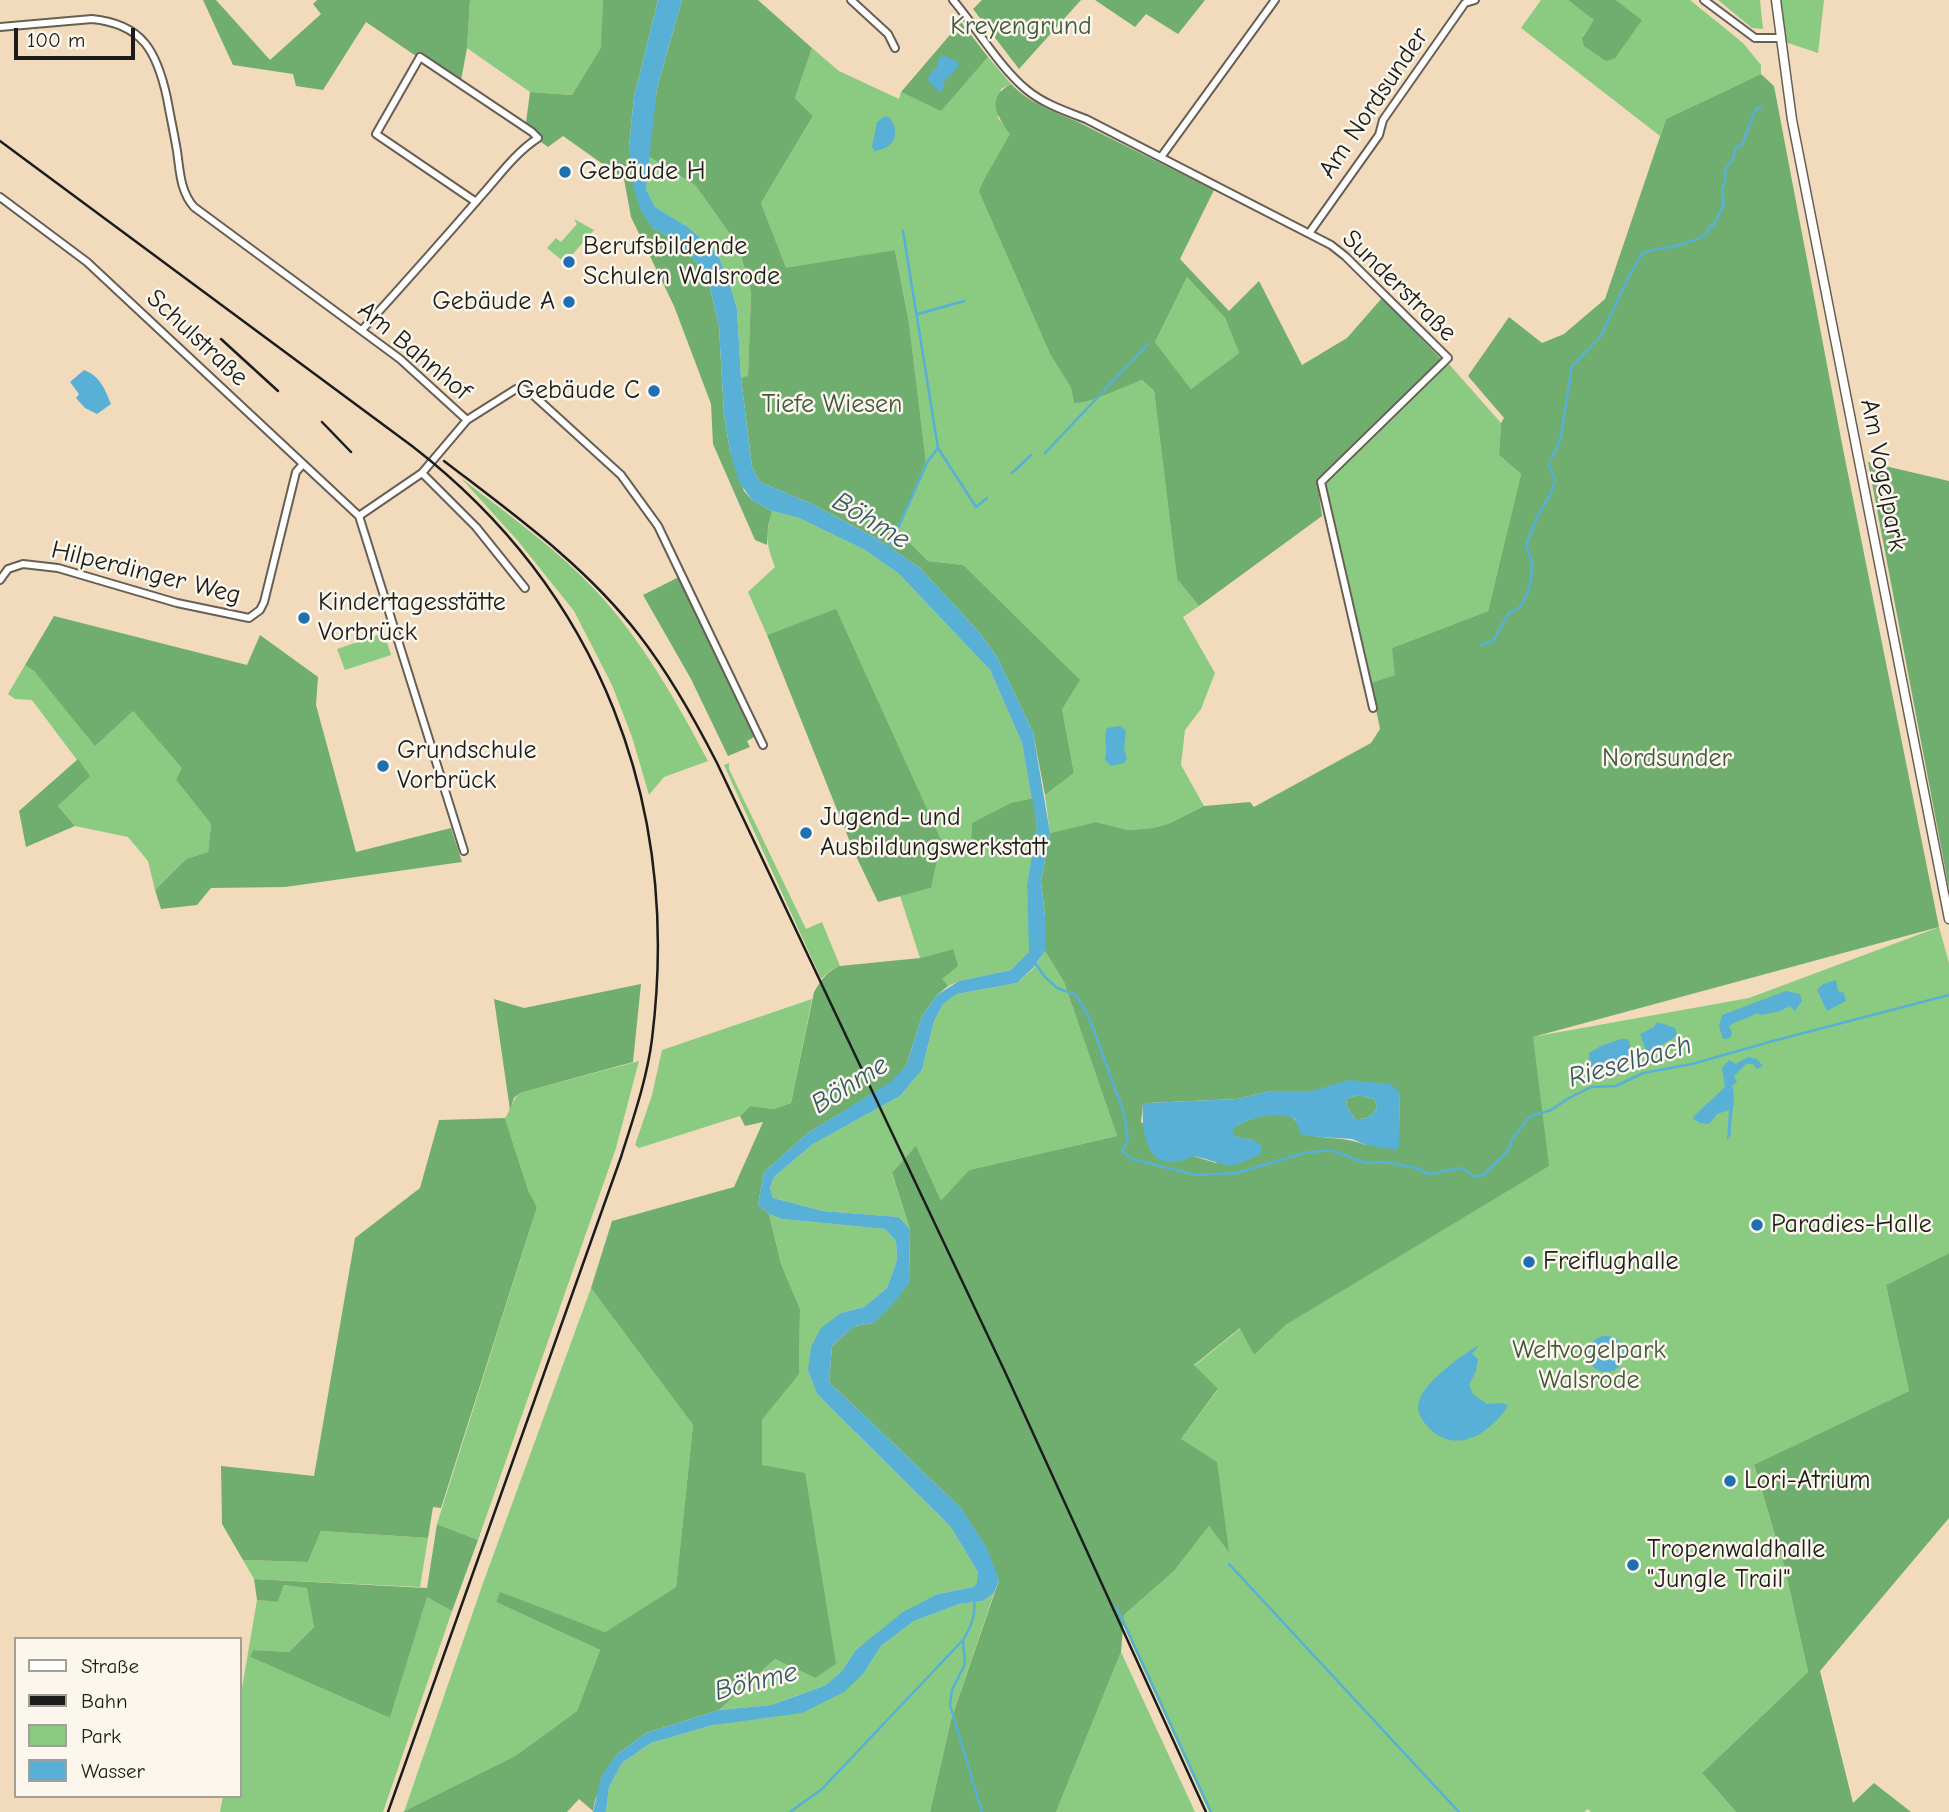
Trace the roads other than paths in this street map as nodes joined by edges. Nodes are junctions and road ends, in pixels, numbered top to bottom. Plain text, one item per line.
1 (851, 0) edge
2 (953, 0) edge
3 (1275, 0) edge
4 (1475, 0) edge
5 (1704, 0) edge
6 (1776, 0) edge
7 (0, 27) edge
8 (1780, 38) junction
9 (895, 48) dead end
10 (1161, 157) junction
11 (0, 197) edge
12 (477, 202) junction
13 (1310, 232) junction
14 (362, 330) junction
15 (467, 420) junction
16 (303, 464) junction
17 (422, 474) junction
18 (359, 516) junction
19 (0, 580) edge
20 (525, 588) dead end
21 (1373, 708) dead end
22 (763, 745) dead end
23 (464, 851) dead end
24 (1949, 919) edge

1 - 9 street
2 - 10 street, Sunderstraße
3 - 10 street
4 - 13 street, Am Nordsunder
5 - 8 street
6 - 8 street, Am Vogelpark
7 - 14 street, Am Bahnhof
8 - 24 street, Am Vogelpark
10 - 13 street, Sunderstraße
11 - 16 street, Schulstraße
12 - 12 street
12 - 14 street
13 - 21 street, Sunderstraße
14 - 15 street, Am Bahnhof
15 - 17 street
15 - 22 street, Am Bahnhof
16 - 18 street, Schulstraße
16 - 19 street, Hilperdinger Weg
17 - 18 street
17 - 20 street
18 - 23 street

